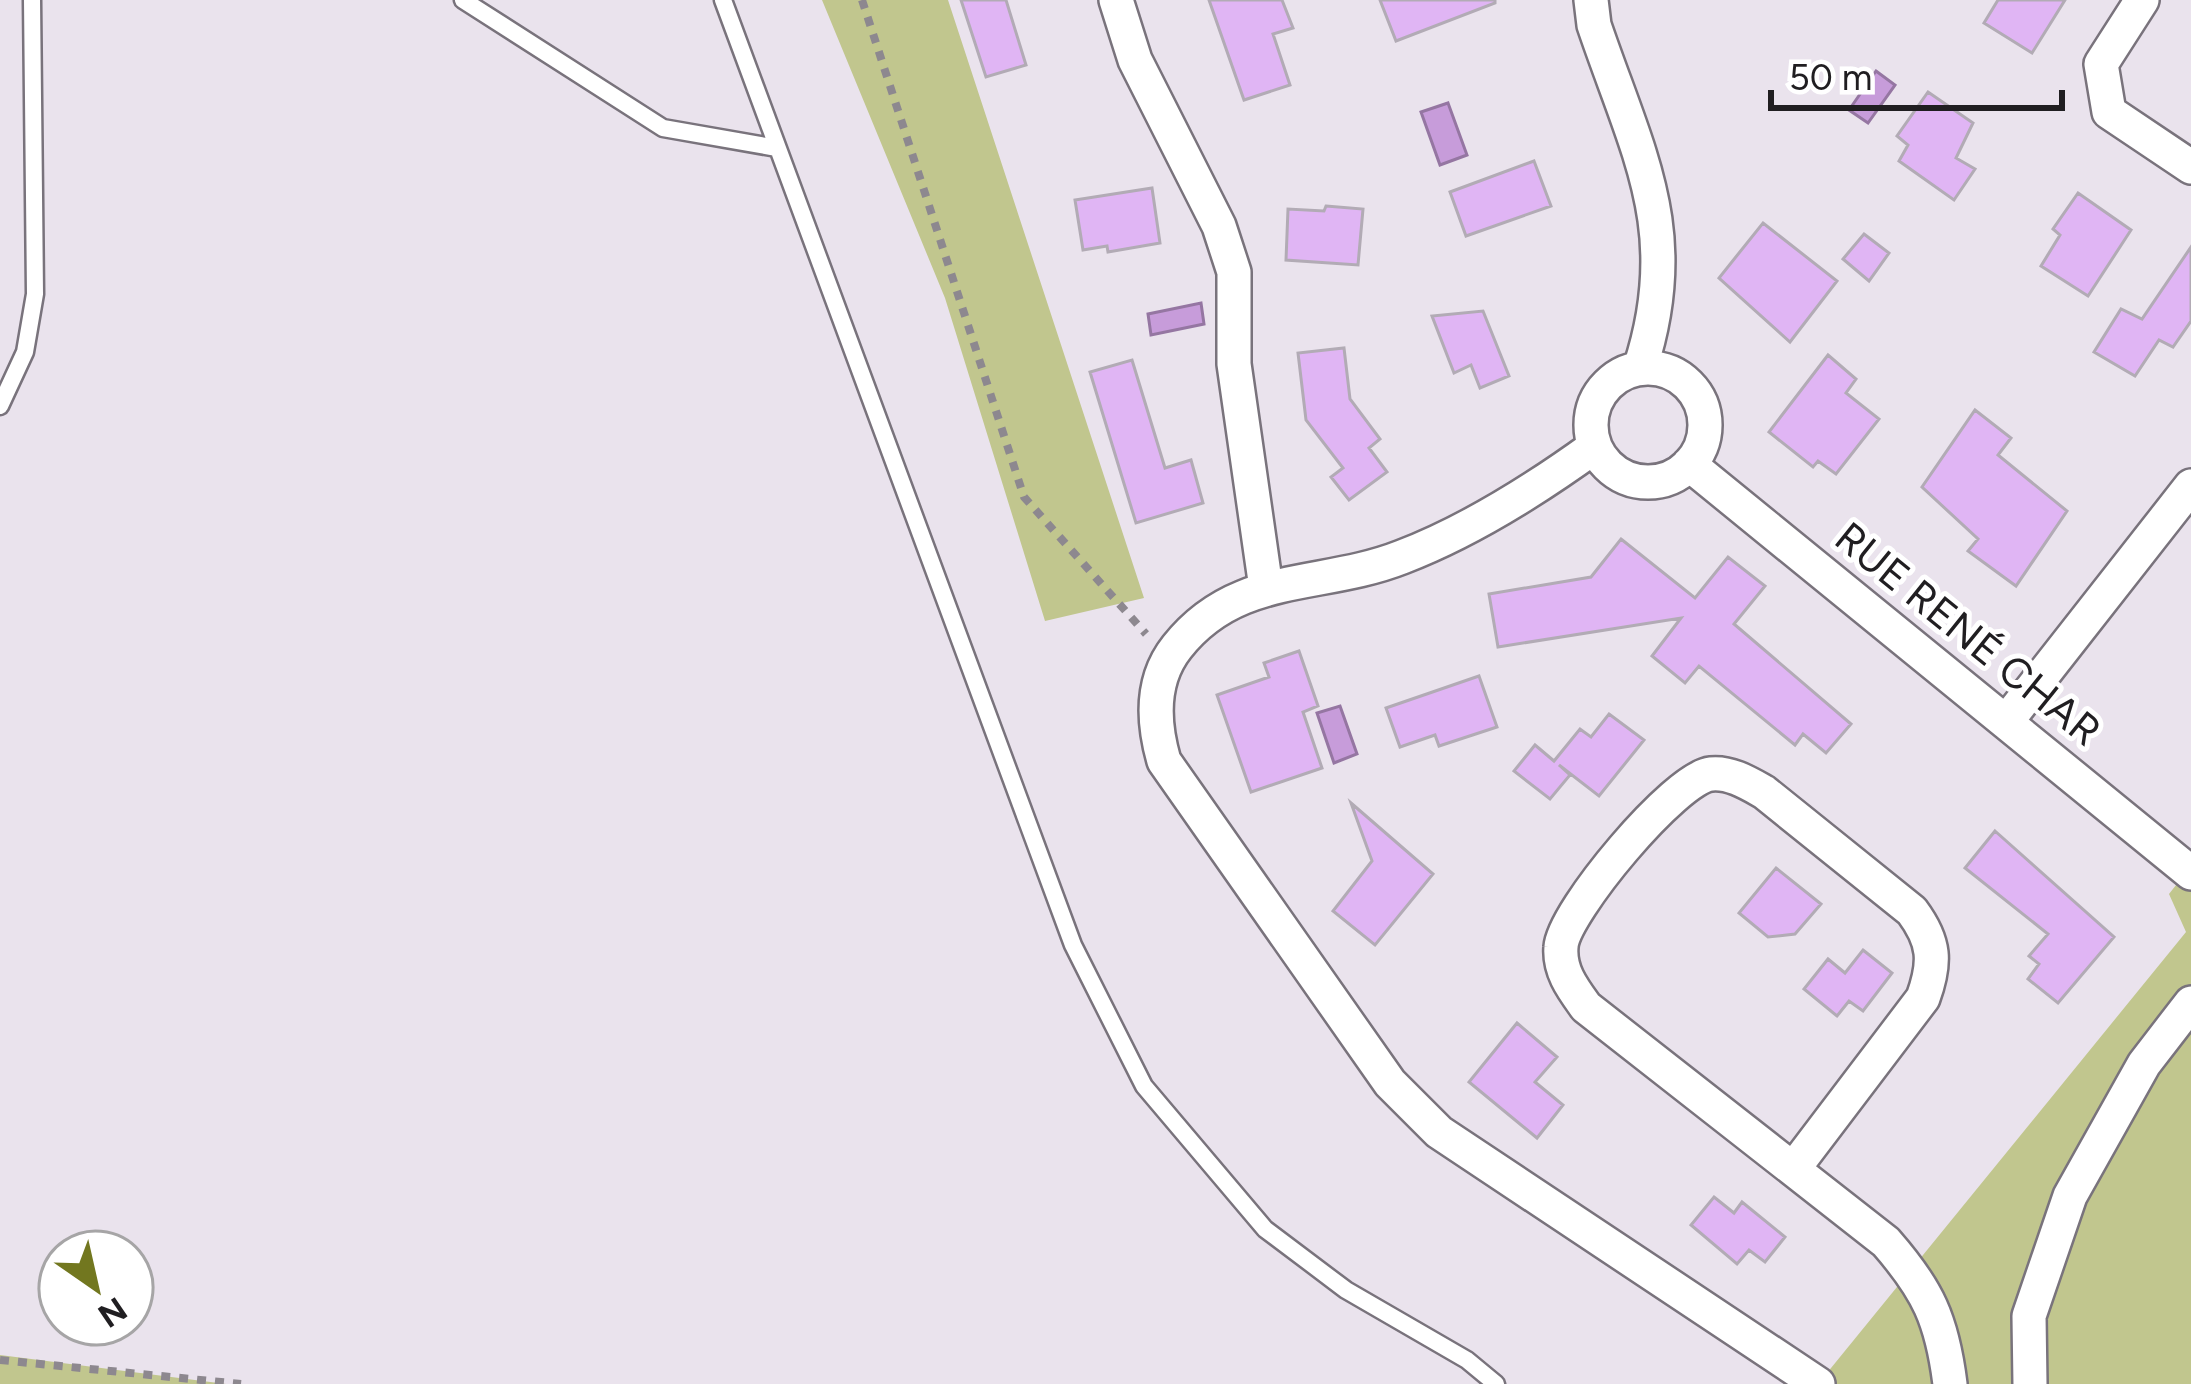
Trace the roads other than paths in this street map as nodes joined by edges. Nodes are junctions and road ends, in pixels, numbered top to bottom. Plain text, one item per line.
1 (32, 0) edge
2 (463, 0) edge
3 (723, 0) edge
4 (1116, 0) edge
5 (1591, 0) edge
6 (2142, 0) edge
7 (777, 148) junction
8 (2191, 167) edge
9 (1640, 368) junction
10 (0, 406) edge
11 (1594, 447) junction
12 (1689, 464) junction
13 (2191, 486) edge
14 (1266, 588) junction
15 (2006, 722) junction
16 (2191, 873) edge
17 (2191, 1003) edge
18 (1794, 1168) junction
19 (1496, 1384) edge
20 (1818, 1384) edge
21 (1950, 1384) edge
22 (2030, 1384) edge

1 - 10 lane
2 - 7 lane
3 - 7 lane
4 - 14 street
5 - 9 street
6 - 8 street
7 - 19 lane
9 - 11 street
9 - 12 street
11 - 12 street
11 - 14 street
12 - 15 street, RUE RENÉ CHAR
13 - 15 street
14 - 20 street
15 - 16 street, RUE RENÉ CHAR
17 - 22 street
18 - 18 street
18 - 21 street

